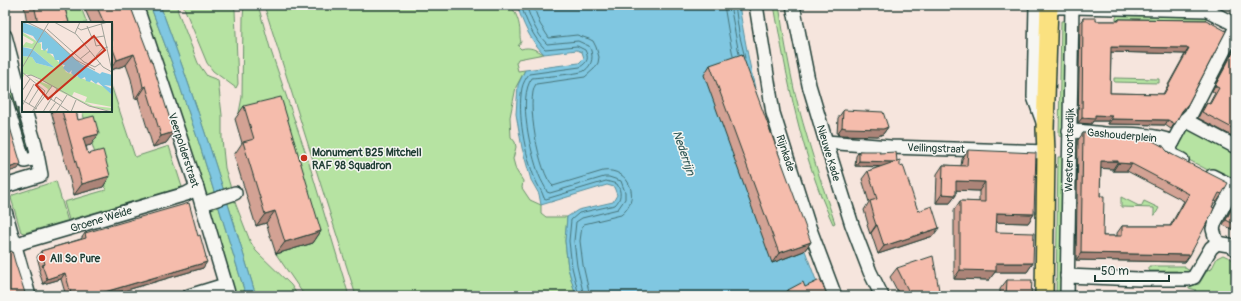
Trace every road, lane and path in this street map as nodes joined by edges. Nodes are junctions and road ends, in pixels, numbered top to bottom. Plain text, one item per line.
1 (136, 5) edge
2 (756, 5) edge
3 (793, 5) edge
4 (1056, 6) edge
5 (1208, 7) edge
6 (1236, 26) edge
7 (5, 36) edge
8 (10, 75) edge
9 (5, 100) edge
10 (22, 102) edge
11 (25, 112) edge
12 (1185, 120) junction
13 (1070, 131) junction
14 (826, 142) junction
15 (1173, 142) junction
16 (1236, 147) edge
17 (1046, 152) junction
18 (37, 158) junction
19 (1192, 165) edge
20 (1204, 172) edge
21 (5, 186) edge
22 (197, 188) junction
23 (1234, 188) edge
24 (232, 194) dead end
25 (205, 203) junction
26 (5, 211) edge
27 (1217, 243) junction
28 (10, 248) edge
29 (1236, 249) edge
30 (1067, 276) junction
31 (227, 290) edge
32 (29, 296) edge
33 (189, 296) edge
34 (835, 296) edge
35 (882, 296) edge
36 (1044, 296) edge
37 (1053, 296) edge
38 (1066, 296) edge

1 - 22 street, Veerpolderstraat
2 - 34 street, Rijnkade
3 - 14 street, Nieuwe Kade
4 - 5 street
4 - 13 street, Westervoortsedijk
4 - 17 main road, Westervoortsedijk
4 - 37 main road, Westervoortsedijk
5 - 6 street
6 - 12 street, Gashouderplein
7 - 8 street
8 - 10 street
9 - 18 street
11 - 18 street
12 - 15 street, Gashouderplein
12 - 16 street
13 - 15 street, Gashouderplein
13 - 30 street, Westervoortsedijk
14 - 17 street, Veilingstraat
14 - 35 street, Nieuwe Kade
15 - 19 street, Gashouderplein
17 - 36 main road, Westervoortsedijk
18 - 21 street
20 - 23 street
22 - 25 street, Veerpolderstraat
22 - 28 street, Groene Weide
23 - 27 street
24 - 25 street
25 - 31 street, Veerpolderstraat
26 - 28 street
27 - 29 street
27 - 30 street
28 - 32 street
30 - 38 street, Westervoortsedijk
31 - 33 street

